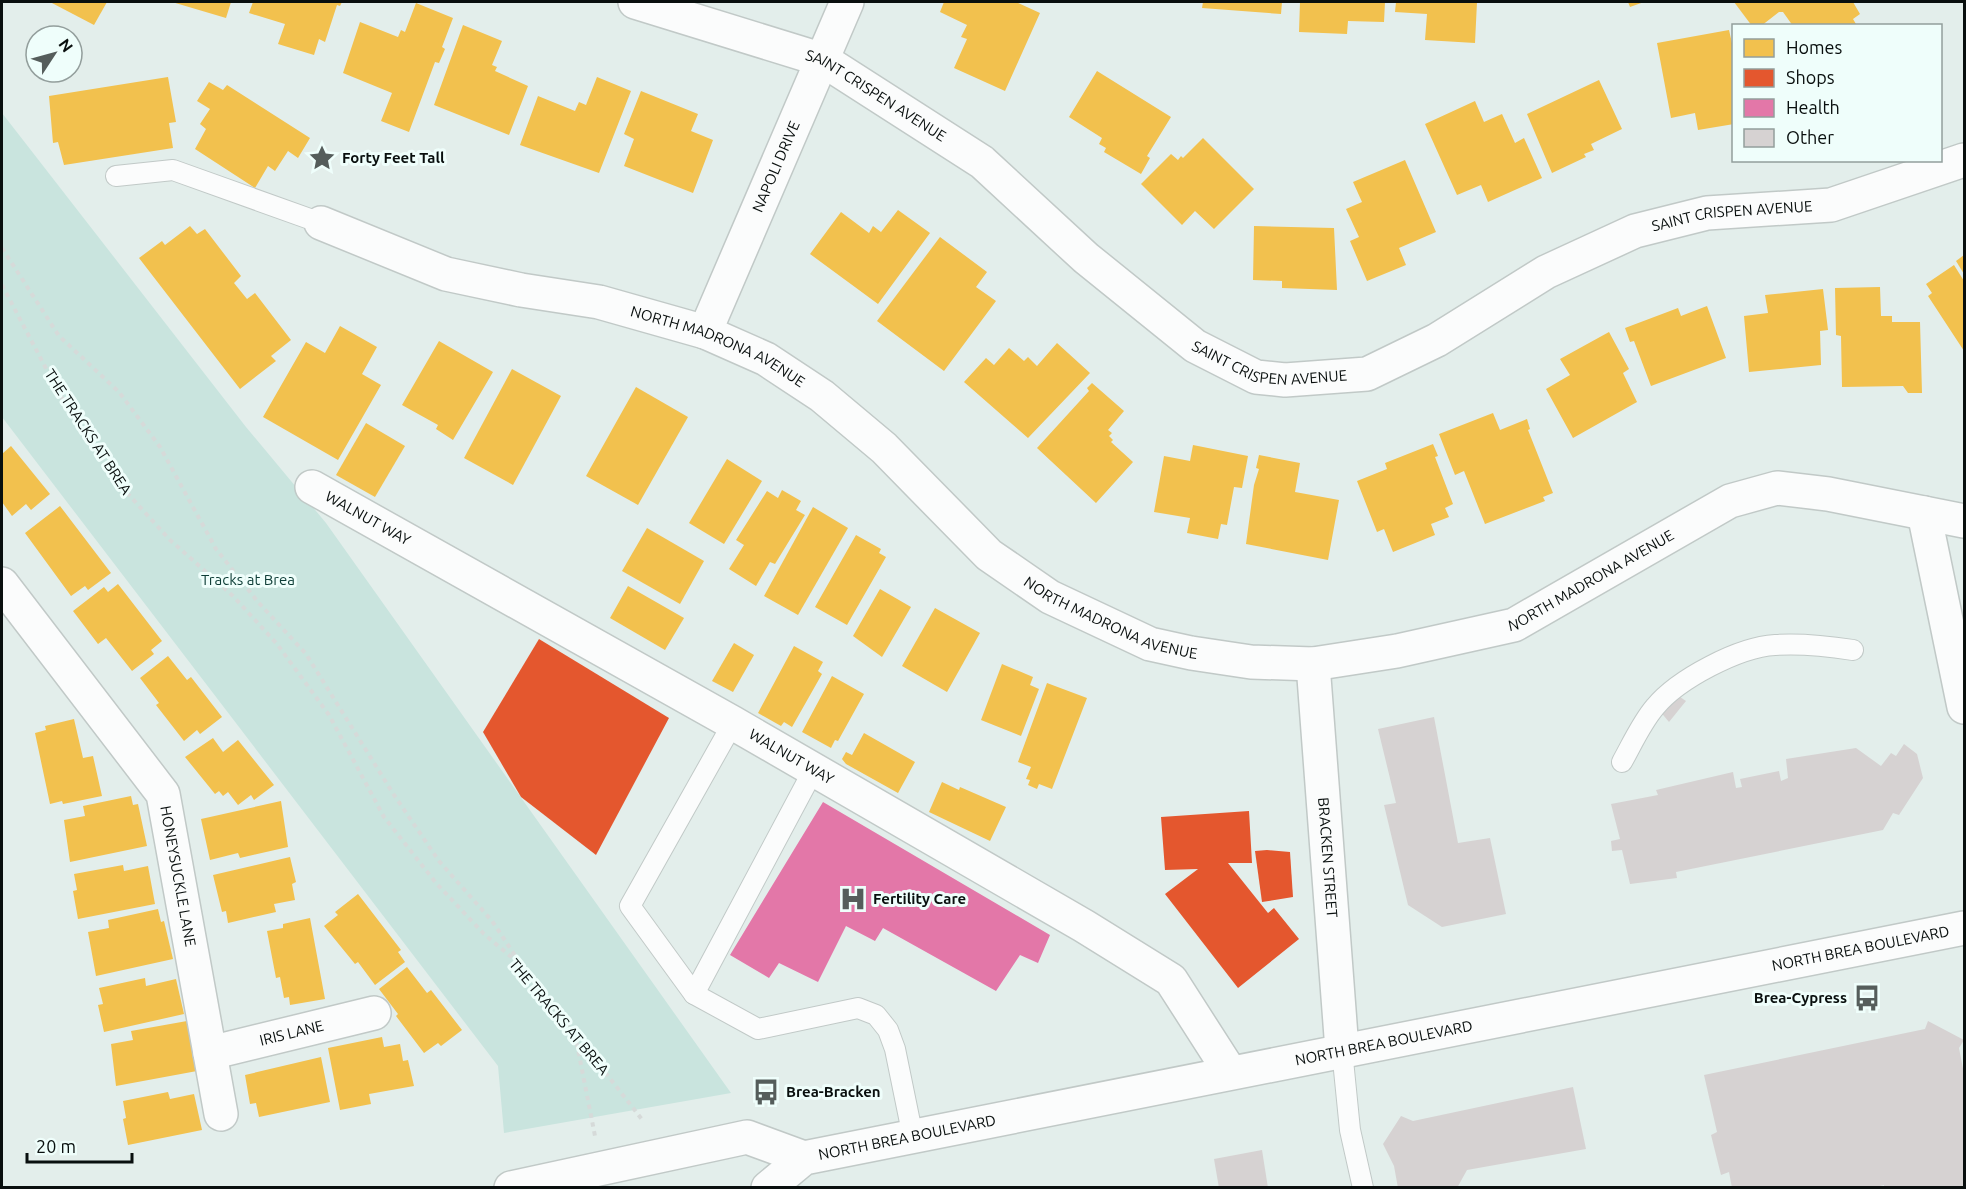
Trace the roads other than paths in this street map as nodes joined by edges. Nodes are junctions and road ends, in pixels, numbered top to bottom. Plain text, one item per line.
1 (635, 2) edge
2 (847, 2) edge
3 (823, 60) junction
4 (1965, 160) edge
5 (116, 176) dead end
6 (321, 223) joint
7 (705, 332) junction
8 (312, 487) dead end
9 (1924, 513) junction
10 (1965, 521) edge
11 (2, 584) edge
12 (1853, 650) dead end
13 (1313, 664) junction
14 (1965, 707) edge
15 (733, 723) junction
16 (1622, 762) dead end
17 (814, 769) junction
18 (1965, 928) edge
19 (694, 994) junction
20 (374, 1013) dead end
21 (1342, 1050) junction
22 (210, 1053) junction
23 (1230, 1072) junction
24 (221, 1114) dead end
25 (913, 1137) junction
26 (804, 1158) junction
27 (511, 1188) edge
28 (768, 1188) edge
29 (1363, 1188) edge

1 - 3 street, SAINT CRISPEN AVENUE
2 - 3 street, NAPOLI DRIVE
3 - 4 street, SAINT CRISPEN AVENUE
3 - 7 street, NAPOLI DRIVE
5 - 6 lane
6 - 7 street, NORTH MADRONA AVENUE
7 - 13 street, NORTH MADRONA AVENUE
8 - 15 street, WALNUT WAY
9 - 10 street, NORTH MADRONA AVENUE
9 - 13 street, NORTH MADRONA AVENUE
9 - 14 street
11 - 22 street, HONEYSUCKLE LANE
12 - 16 lane
13 - 21 street, BRACKEN STREET
15 - 17 street, WALNUT WAY
15 - 19 lane
17 - 19 lane
17 - 23 street, WALNUT WAY
18 - 21 street, NORTH BREA BOULEVARD
19 - 25 lane
20 - 22 street, IRIS LANE
21 - 23 street, NORTH BREA BOULEVARD
21 - 29 lane
22 - 24 street, HONEYSUCKLE LANE
23 - 25 street, NORTH BREA BOULEVARD
25 - 26 street, NORTH BREA BOULEVARD
26 - 27 street, NORTH BREA BOULEVARD
26 - 28 street, NORTH BREA BOULEVARD

